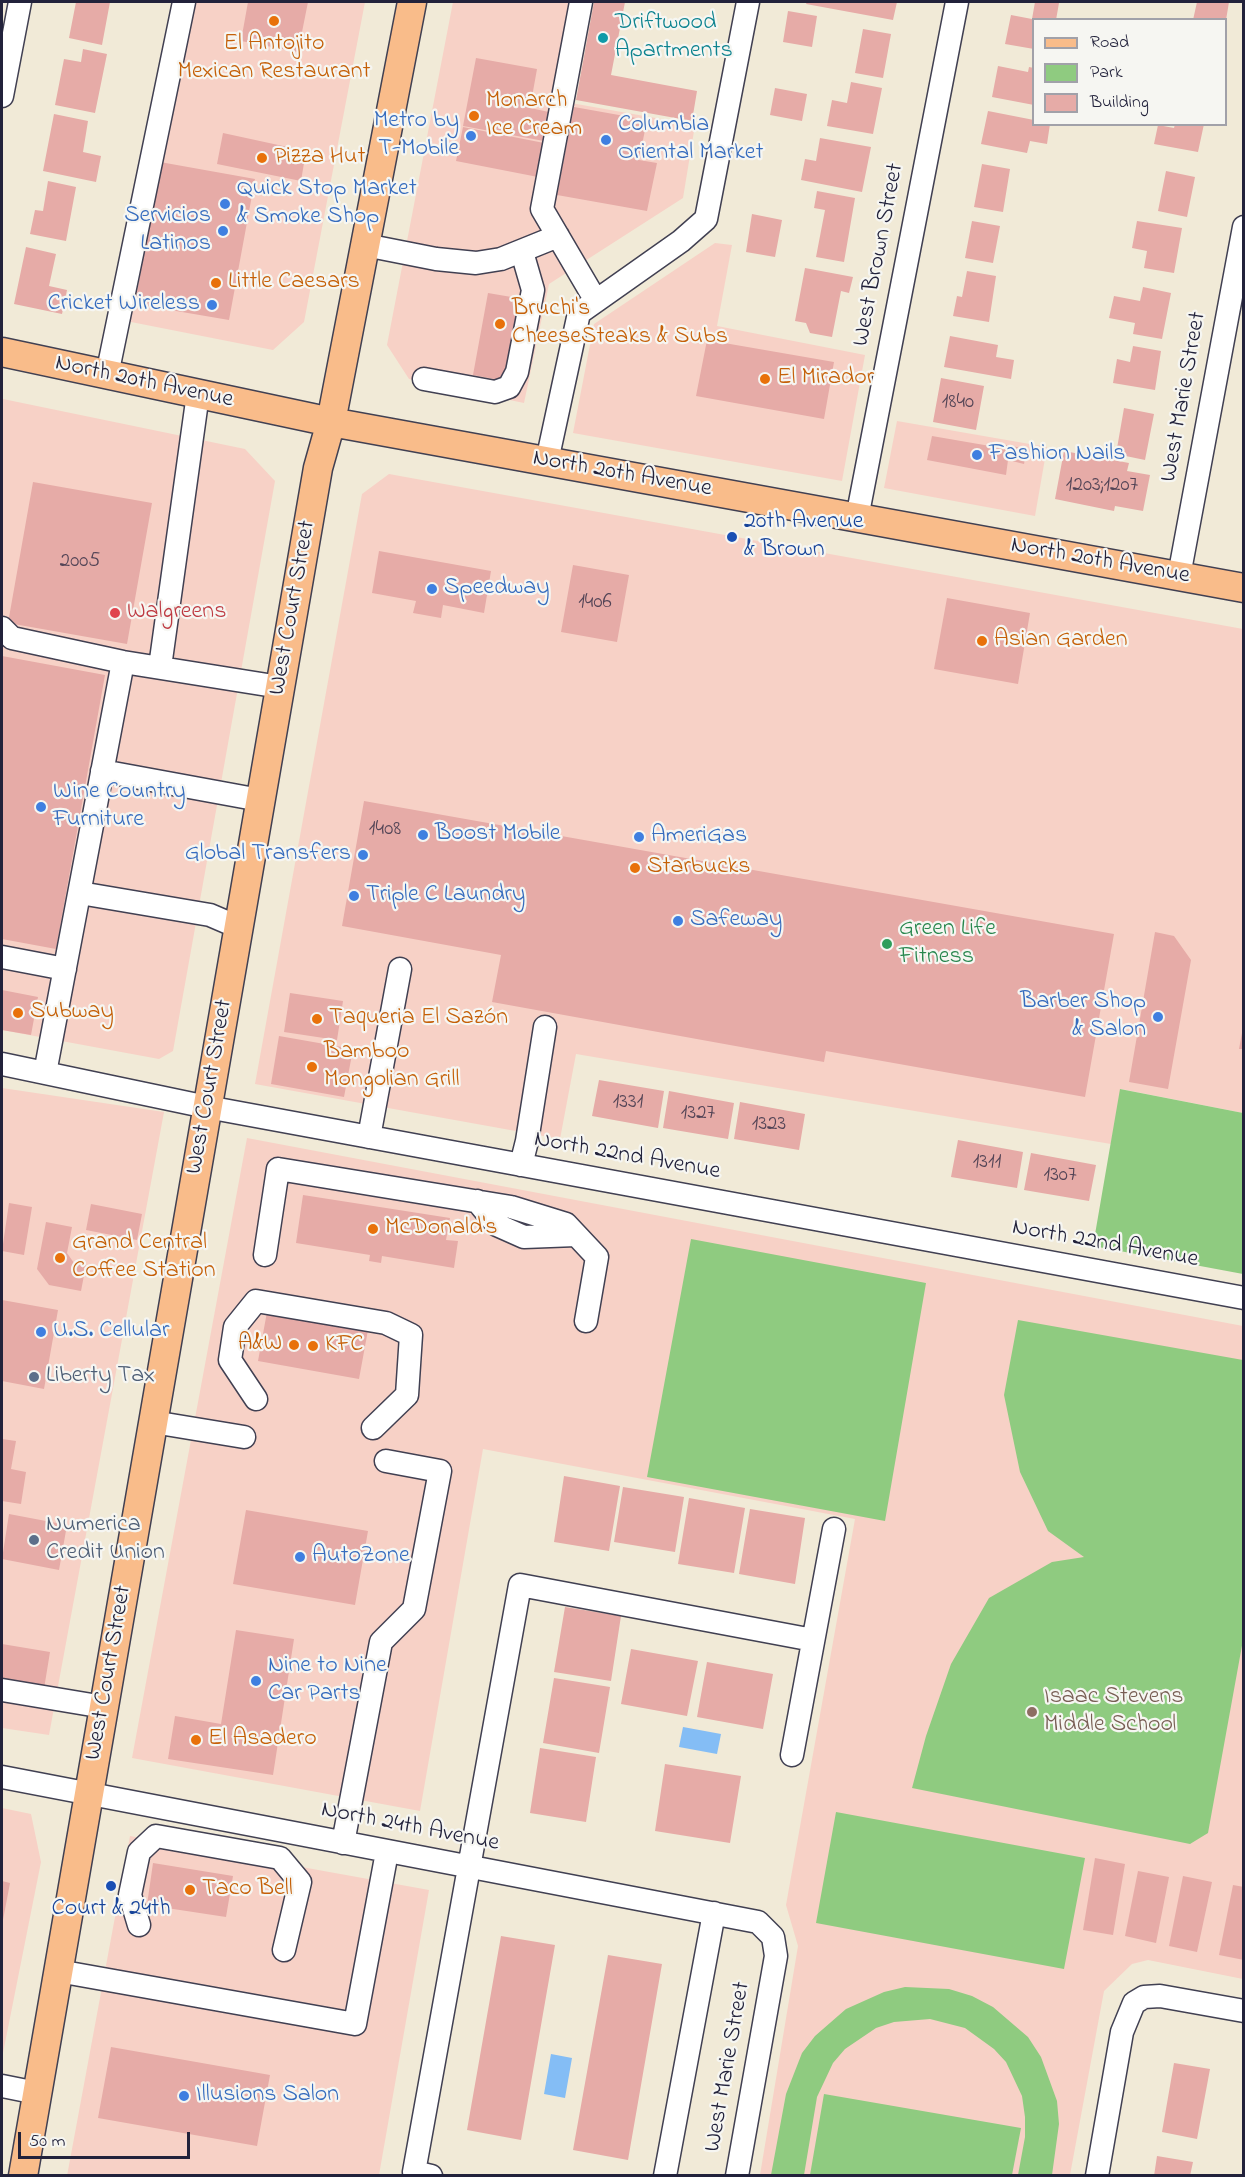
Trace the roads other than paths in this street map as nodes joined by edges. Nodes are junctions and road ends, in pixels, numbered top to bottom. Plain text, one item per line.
1 (20, 2) edge
2 (184, 2) edge
3 (412, 2) edge
4 (581, 2) edge
5 (748, 2) edge
6 (957, 2) edge
7 (2, 96) edge
8 (1244, 227) edge
9 (558, 236) junction
10 (365, 245) junction
11 (522, 252) junction
12 (596, 301) junction
13 (2, 352) edge
14 (107, 375) junction
15 (424, 379) dead end
16 (198, 394) junction
17 (331, 422) junction
18 (547, 461) junction
19 (857, 518) junction
20 (1179, 576) junction
21 (1244, 588) edge
22 (2, 628) edge
23 (123, 662) junction
24 (160, 667) junction
25 (280, 687) junction
26 (102, 771) junction
27 (260, 800) junction
28 (80, 893) junction
29 (238, 927) junction
30 (2, 957) edge
31 (65, 969) junction
32 (400, 969) dead end
33 (545, 1027) dead end
34 (2, 1064) edge
35 (45, 1073) junction
36 (207, 1107) junction
37 (369, 1137) junction
38 (520, 1165) junction
39 (265, 1255) dead end
40 (1244, 1298) edge
41 (585, 1321) dead end
42 (256, 1399) dead end
43 (153, 1422) junction
44 (373, 1428) dead end
45 (244, 1437) dead end
46 (386, 1461) dead end
47 (834, 1529) dead end
48 (813, 1640) junction
49 (2, 1690) edge
50 (104, 1707) junction
51 (792, 1755) dead end
52 (2, 1777) edge
53 (89, 1796) junction
54 (343, 1843) junction
55 (387, 1852) junction
56 (470, 1867) junction
57 (714, 1913) junction
58 (139, 1925) dead end
59 (284, 1950) dead end
60 (774, 1967) joint
61 (58, 1971) junction
62 (1244, 2011) edge
63 (2, 2086) edge
64 (37, 2093) junction
65 (23, 2175) edge
66 (431, 2175) edge
67 (665, 2175) edge
68 (737, 2175) edge
69 (1097, 2175) edge

1 - 7 street
2 - 14 street
3 - 10 main road, West Court Street
4 - 9 street
5 - 12 street
6 - 19 street, West Brown Street
8 - 20 street, West Marie Street
9 - 11 street
9 - 12 street
10 - 11 street
10 - 17 main road, West Court Street
11 - 15 street
12 - 18 street
13 - 14 main road, North 20th Avenue
14 - 16 main road, North 20th Avenue
16 - 17 main road, North 20th Avenue
16 - 24 street
17 - 18 main road, North 20th Avenue
17 - 25 main road, West Court Street
18 - 19 main road, North 20th Avenue
19 - 20 main road, North 20th Avenue
20 - 21 main road, North 20th Avenue
22 - 23 street
23 - 24 street
23 - 26 street
24 - 25 street
25 - 27 main road, West Court Street
26 - 27 street
26 - 28 street
27 - 29 main road, West Court Street
28 - 29 street
28 - 31 street
29 - 36 main road, West Court Street
30 - 31 street
31 - 35 street
32 - 37 street
33 - 38 street
34 - 35 street, North 22nd Avenue
35 - 36 street, North 22nd Avenue
36 - 37 street, North 22nd Avenue
36 - 43 main road, West Court Street
37 - 38 street, North 22nd Avenue
38 - 40 street, North 22nd Avenue
39 - 41 street
42 - 44 street
43 - 45 street
43 - 50 main road, West Court Street
46 - 54 street
47 - 48 street
48 - 51 street
48 - 56 street
49 - 50 street
50 - 53 main road, West Court Street
52 - 53 street, North 24th Avenue
53 - 54 street, North 24th Avenue
53 - 61 main road, West Court Street
54 - 55 street, North 24th Avenue
55 - 56 street, North 24th Avenue
55 - 61 street
56 - 57 street, North 24th Avenue
56 - 66 street
57 - 60 street, North 24th Avenue
57 - 67 street
58 - 59 street
60 - 68 street, West Marie Street
61 - 64 main road, West Court Street
62 - 69 street
63 - 64 street
64 - 65 main road, West Court Street

